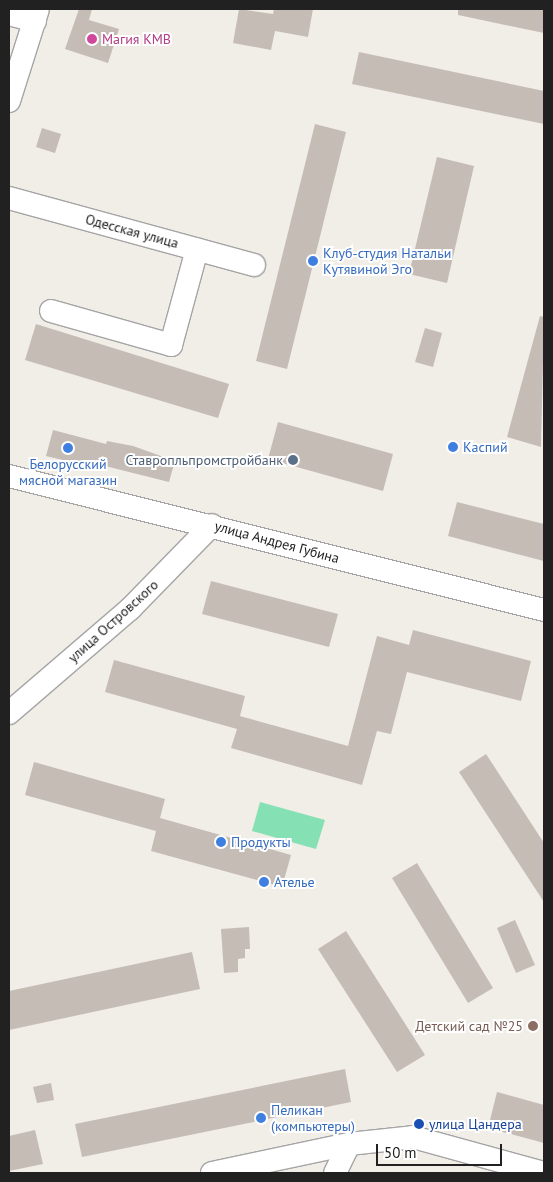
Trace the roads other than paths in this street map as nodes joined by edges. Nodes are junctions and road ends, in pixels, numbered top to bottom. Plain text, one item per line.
1 (9, 14) edge
2 (36, 15) edge
3 (9, 101) edge
4 (9, 198) edge
5 (197, 249) junction
6 (254, 265) dead end
7 (51, 311) dead end
8 (9, 476) edge
9 (212, 525) junction
10 (544, 610) edge
11 (9, 713) edge
12 (349, 1144) junction
13 (504, 1168) edge
14 (212, 1173) edge
15 (335, 1173) edge
16 (544, 1173) edge

1 - 2 street
2 - 3 street
4 - 5 street, Одесская улица
5 - 6 street, Одесская улица
5 - 7 street
8 - 9 street, улица Андрея Губина
9 - 10 street, улица Андрея Губина
9 - 11 street, улица Островского
12 - 13 street
12 - 14 street
12 - 15 street
13 - 16 street

